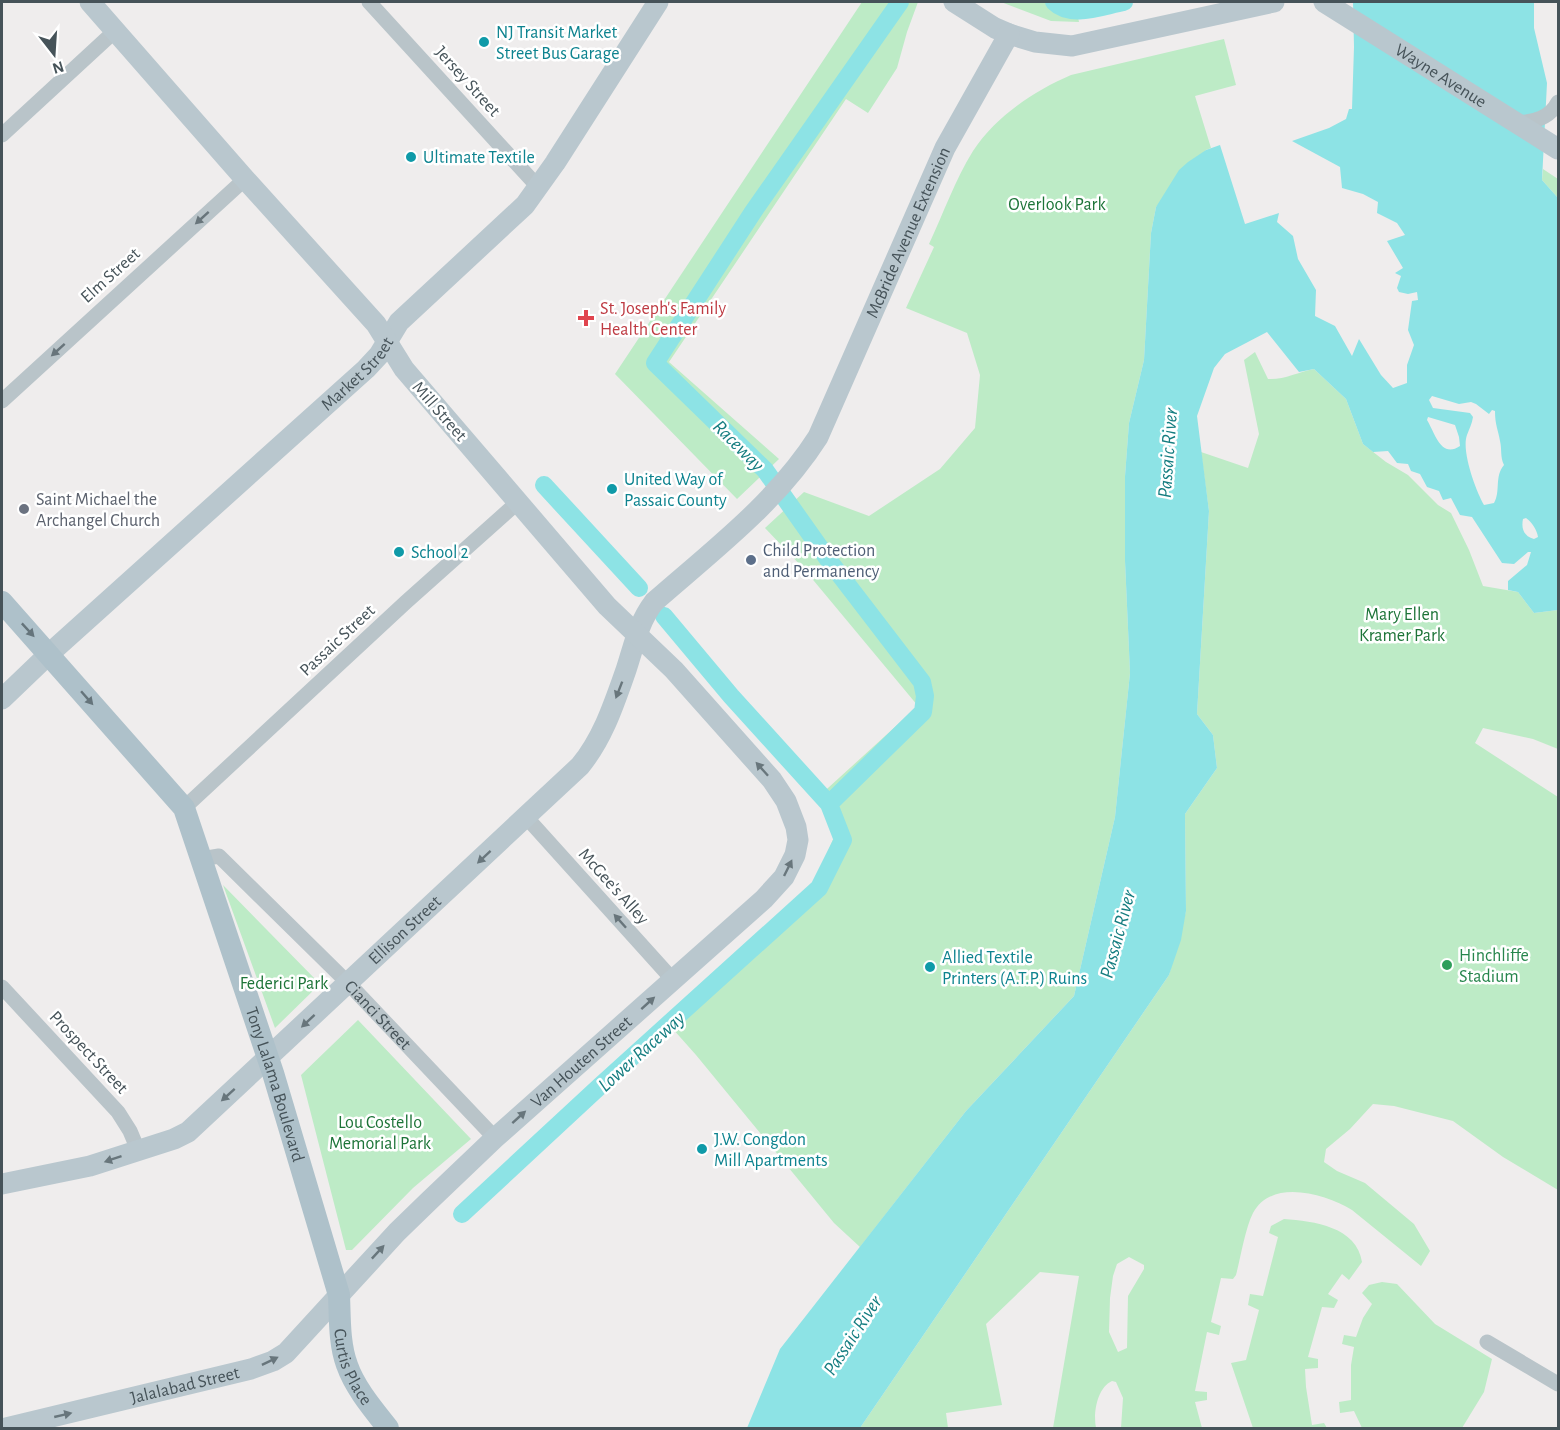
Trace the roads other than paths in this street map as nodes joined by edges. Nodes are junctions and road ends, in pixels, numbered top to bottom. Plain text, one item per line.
1 (90, 2) edge
2 (369, 2) edge
3 (658, 2) edge
4 (954, 2) edge
5 (1274, 2) edge
6 (1324, 2) edge
7 (116, 30) junction
8 (1009, 34) junction
9 (1558, 102) edge
10 (1517, 123) junction
11 (2, 135) edge
12 (1556, 148) edge
13 (245, 179) junction
14 (539, 188) junction
15 (387, 342) junction
16 (2, 400) edge
17 (518, 502) junction
18 (2, 602) edge
19 (637, 634) junction
20 (49, 654) junction
21 (2, 699) edge
22 (184, 808) junction
23 (527, 818) junction
24 (793, 818) joint
25 (201, 859) junction
26 (673, 980) junction
27 (348, 983) junction
28 (2, 987) edge
29 (268, 1058) junction
30 (495, 1138) junction
31 (138, 1150) junction
32 (2, 1184) edge
33 (339, 1295) junction
34 (1487, 1342) dead end
35 (1558, 1384) edge
36 (6, 1428) edge
37 (388, 1428) edge

1 - 7 street, Mill Street
2 - 14 street, Jersey Street
3 - 14 street, Market Street
4 - 8 street
5 - 8 street
6 - 10 street, Wayne Avenue
7 - 11 street
7 - 13 street, Mill Street
8 - 19 street, McBride Avenue Extension
9 - 10 street
10 - 12 street, Wayne Avenue
13 - 15 street, Mill Street
13 -> 16 street, Elm Street
14 - 15 street, Market Street
15 - 17 street, Mill Street
15 - 20 street, Market Street
17 - 19 street, Mill Street
17 - 22 street, Passaic Street
18 -> 20 main road
19 -> 23 street, Ellison Street
24 -> 19 street, Mill Street
20 - 21 street, Market Street
20 -> 22 main road
22 - 25 main road, Tony Lalama Boulevard
26 -> 23 street, McGee's Alley
23 -> 27 street, Ellison Street
26 -> 24 street, Van Houten Street
25 - 27 street, Cianci Street
25 - 29 main road, Tony Lalama Boulevard
30 -> 26 street, Van Houten Street
27 -> 29 street, Ellison Street
27 - 30 street, Cianci Street
28 - 31 street, Prospect Street
29 -> 31 street, Ellison Street
29 - 33 main road, Tony Lalama Boulevard
33 -> 30 street, Van Houten Street
31 -> 32 street, Ellison Street
36 -> 33 street, Jalalabad Street
33 - 37 main road, Curtis Place
34 - 35 street

